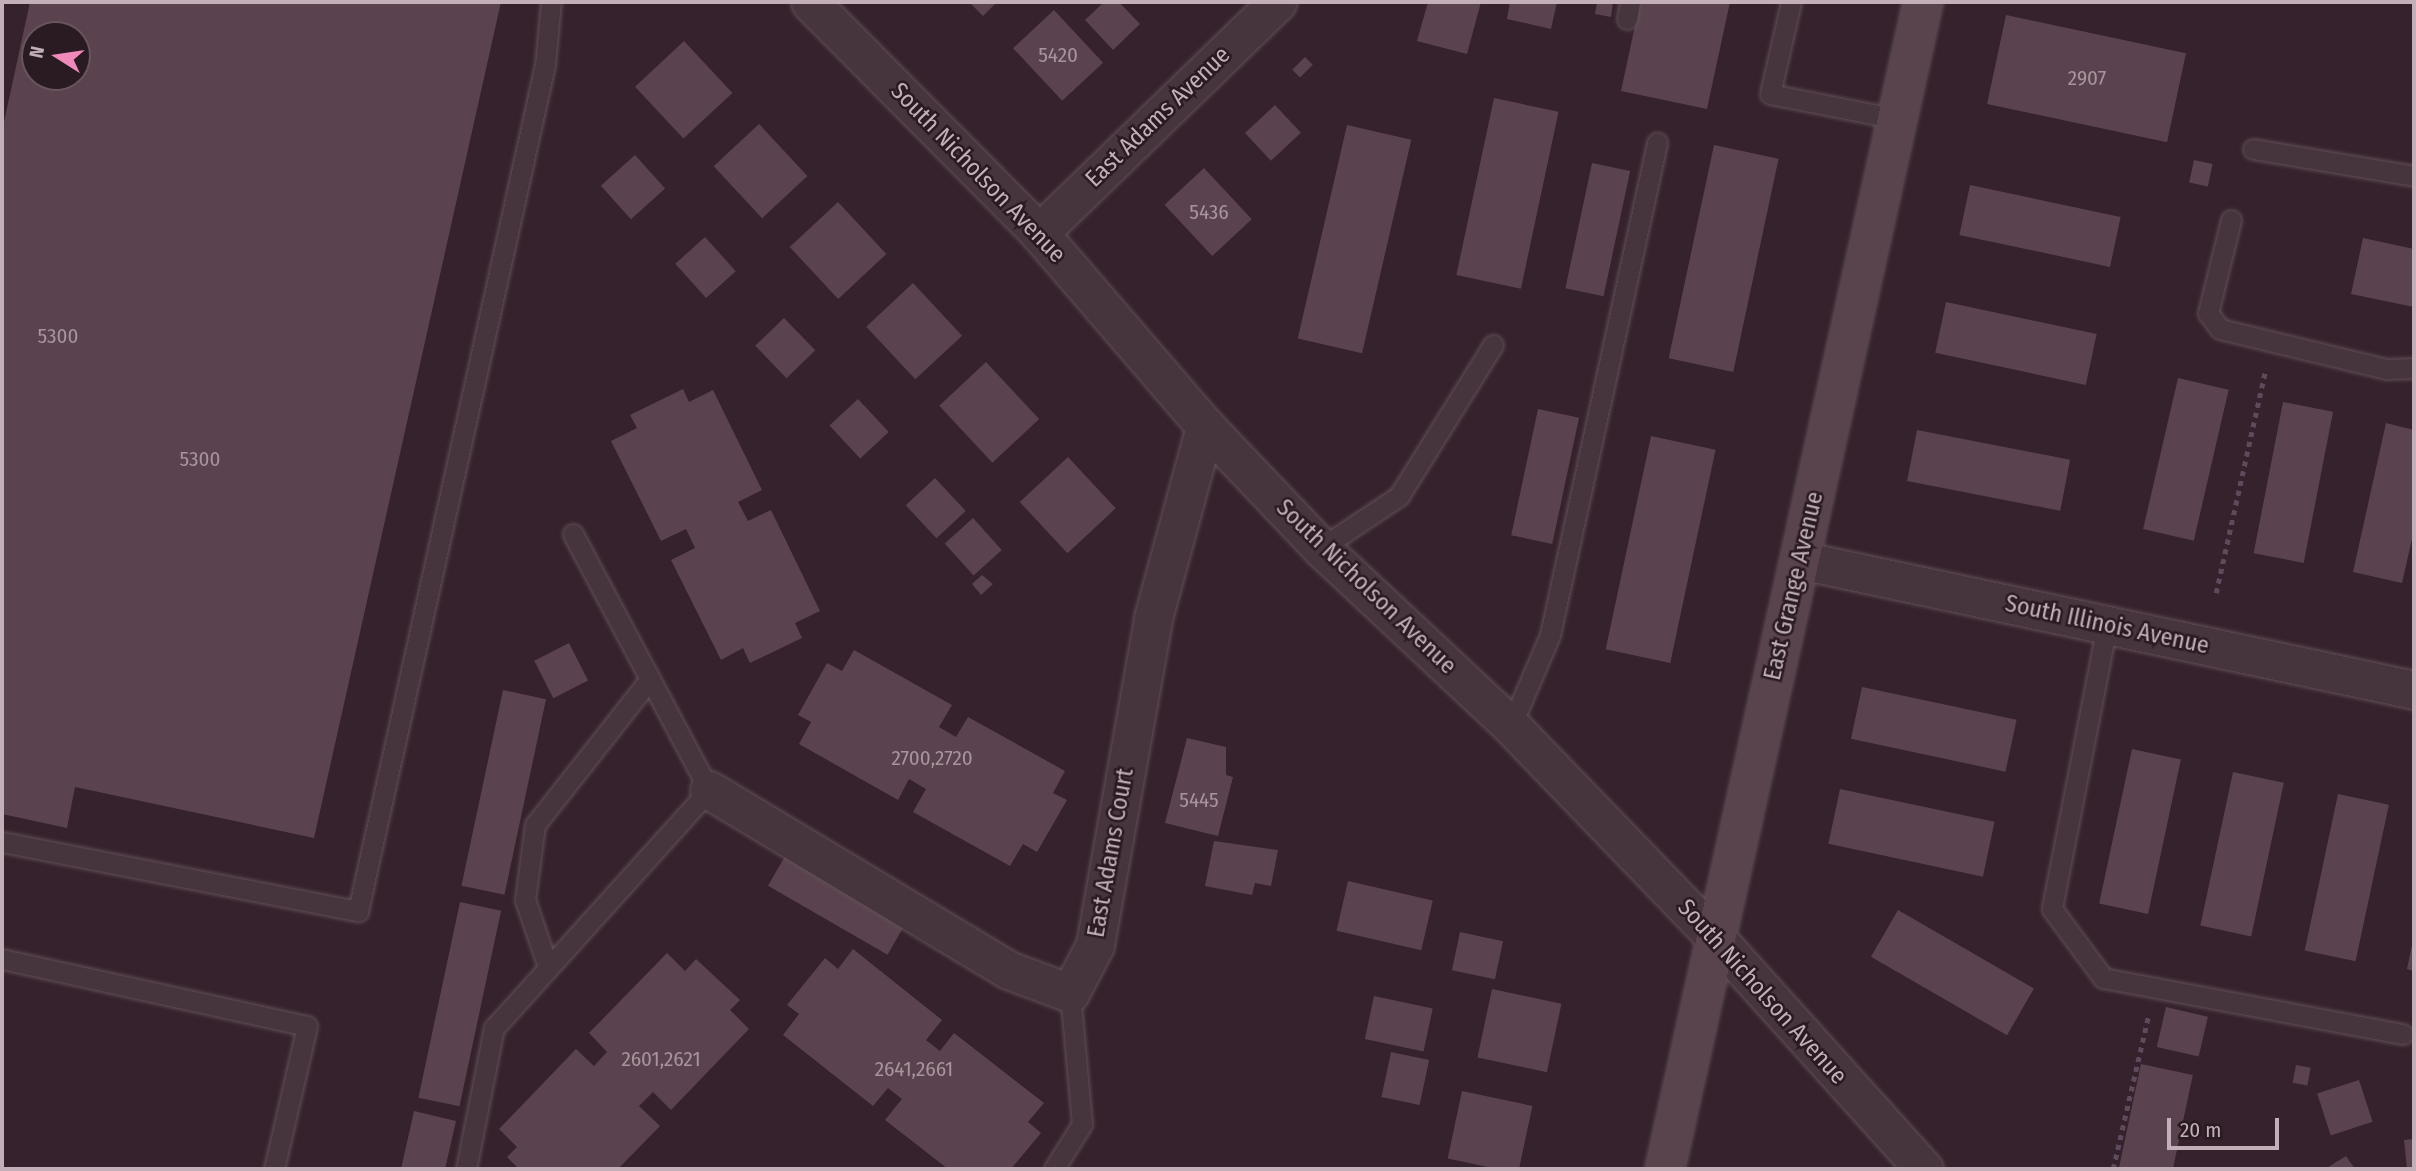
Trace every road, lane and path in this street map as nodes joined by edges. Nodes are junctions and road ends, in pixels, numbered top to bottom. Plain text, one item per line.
1 (551, 2) edge
2 (810, 2) edge
3 (1277, 2) edge
4 (1791, 2) edge
5 (1923, 2) edge
6 (1898, 119) junction
7 (1657, 144) dead end
8 (2253, 149) dead end
9 (2414, 176) edge
10 (2231, 220) dead end
11 (1040, 233) junction
12 (2272, 341) junction
13 (1493, 345) dead end
14 (2414, 368) edge
15 (1205, 426) junction
16 (573, 534) dead end
17 (1321, 548) junction
18 (1800, 560) junction
19 (2216, 593) dead end
20 (2107, 625) junction
21 (650, 679) junction
22 (2414, 690) edge
23 (1511, 726) junction
24 (709, 790) junction
25 (2, 842) edge
26 (1714, 936) junction
27 (2, 959) edge
28 (548, 967) junction
29 (2155, 987) junction
30 (1070, 993) junction
31 (2403, 1034) dead end
32 (274, 1169) edge
33 (466, 1169) edge
34 (1055, 1169) edge
35 (1665, 1169) edge
36 (1924, 1169) edge
37 (2113, 1169) edge

1 - 25 lane
2 - 11 street, South Nicholson Avenue
3 - 11 street, East Adams Avenue
4 - 6 lane
5 - 6 street, East Grange Avenue
6 - 18 street, East Grange Avenue
7 - 23 lane
8 - 9 lane
10 - 12 lane
11 - 15 street, South Nicholson Avenue
12 - 14 lane
12 - 19 path
13 - 17 lane
15 - 17 street, South Nicholson Avenue
15 - 30 street, East Adams Court
16 - 21 lane
17 - 23 street, South Nicholson Avenue
18 - 20 street, South Illinois Avenue
18 - 26 street, East Grange Avenue
20 - 22 street, South Illinois Avenue
20 - 29 lane
21 - 24 lane
21 - 28 lane
23 - 26 street, South Nicholson Avenue
24 - 28 lane
24 - 30 street
26 - 35 street, East Grange Avenue
26 - 36 street, South Nicholson Avenue
27 - 32 lane
28 - 33 lane
29 - 31 lane
29 - 37 path
30 - 34 lane

